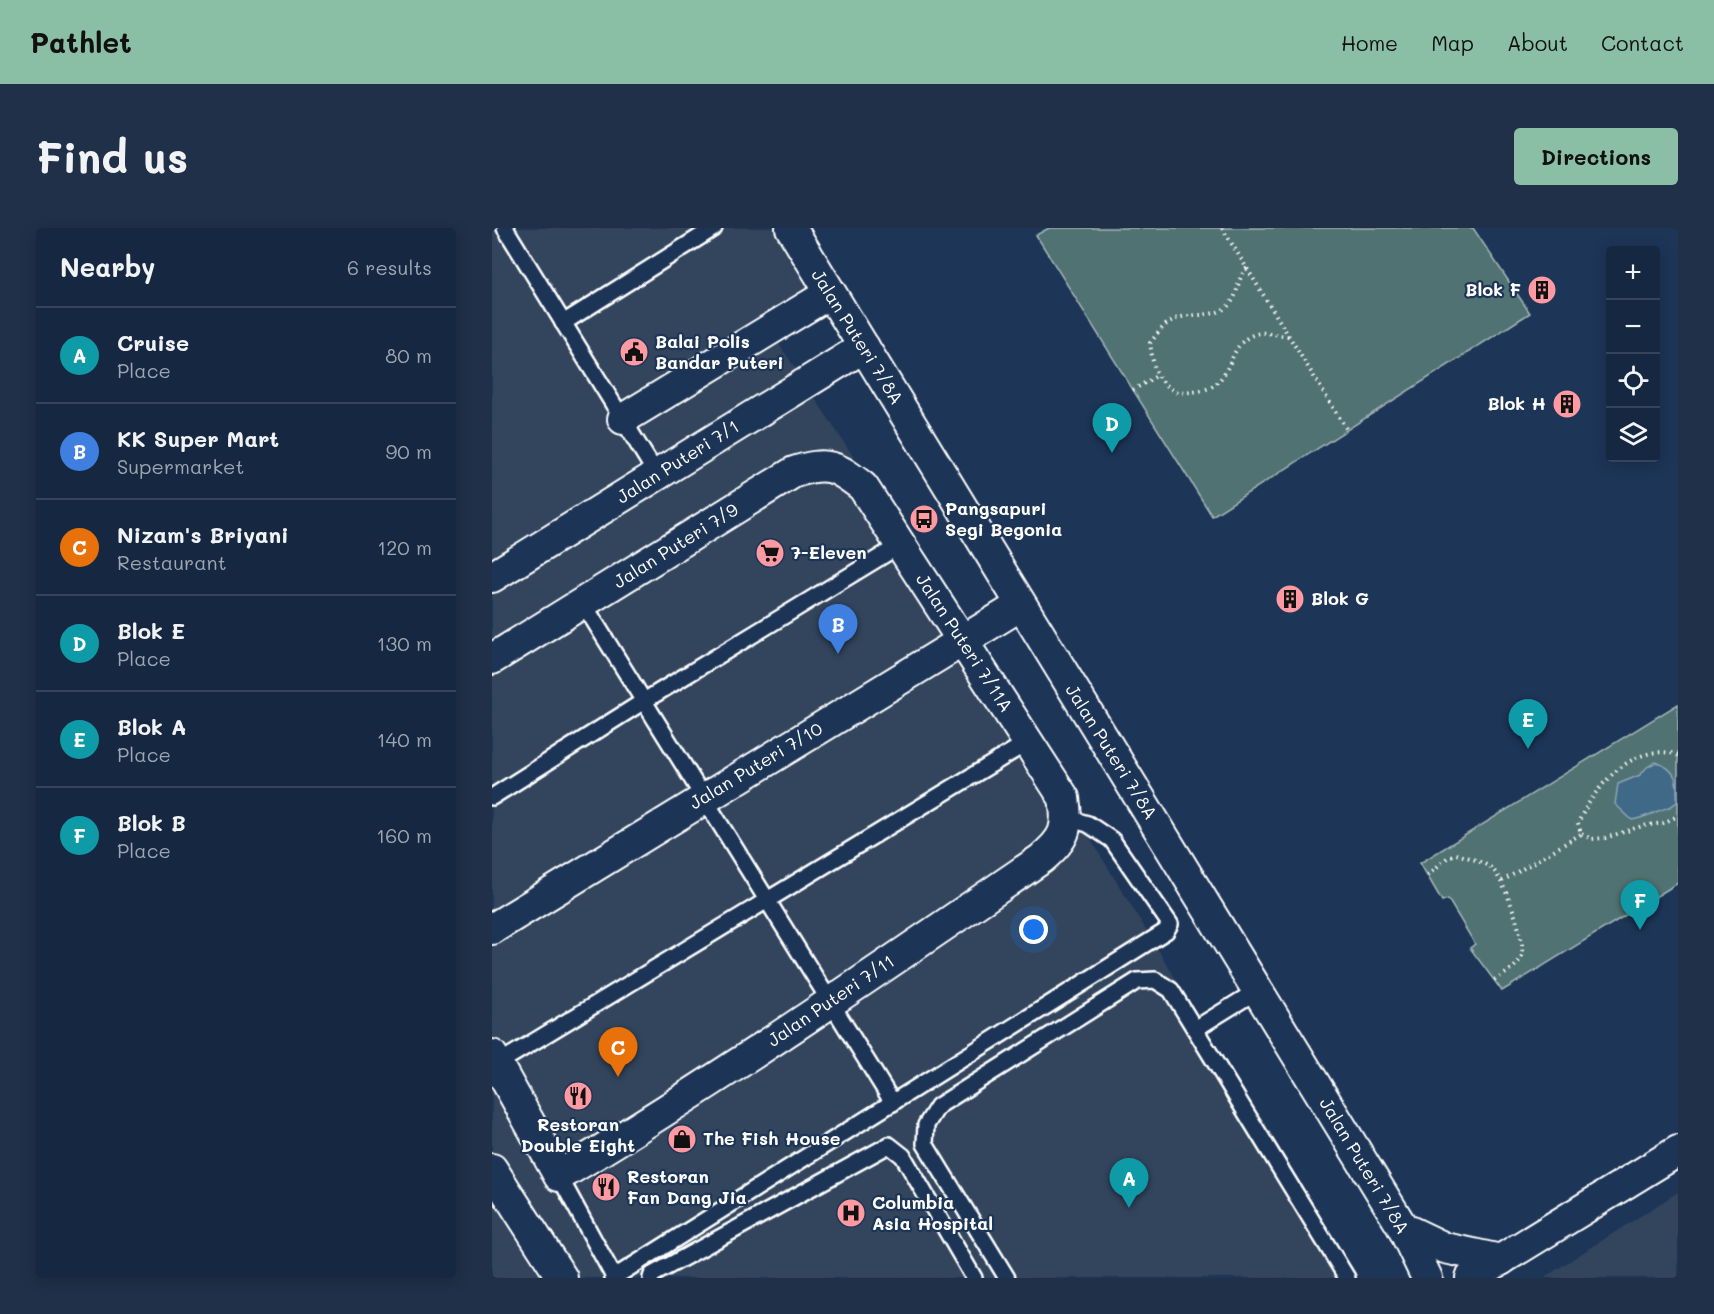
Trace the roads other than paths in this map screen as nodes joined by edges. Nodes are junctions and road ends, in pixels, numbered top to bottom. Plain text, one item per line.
1 (505, 228) edge
2 (714, 228) edge
3 (791, 228) edge
4 (830, 293) junction
5 (563, 323) junction
6 (864, 348) junction
7 (623, 419) junction
8 (657, 475) junction
9 (863, 487) joint
10 (900, 545) junction
11 (492, 577) edge
12 (584, 603) junction
13 (1022, 605) junction
14 (962, 640) junction
15 (492, 659) edge
16 (644, 701) junction
17 (1028, 742) junction
18 (492, 797) edge
19 (704, 798) junction
20 (1066, 808) junction
21 (768, 900) junction
22 (492, 929) edge
23 (1257, 990) junction
24 (831, 1003) junction
25 (1195, 1029) junction
26 (495, 1060) edge
27 (893, 1103) junction
28 (1678, 1152) edge
29 (492, 1169) edge
30 (559, 1176) junction
31 (1403, 1228) junction
32 (1494, 1269) edge
33 (562, 1278) edge
34 (614, 1278) edge
35 (651, 1278) edge
36 (974, 1278) edge
37 (1007, 1278) edge
38 (1347, 1278) edge
39 (1427, 1278) edge
40 (1470, 1278) edge

1 - 5 lane
2 - 5 lane
3 - 4 street, Jalan Puteri 7/8A
4 - 6 street, Jalan Puteri 7/8A
4 - 7 street
5 - 7 lane
6 - 8 street, Jalan Puteri 7/1
6 - 13 street, Jalan Puteri 7/8A
7 - 8 lane
8 - 11 street, Jalan Puteri 7/1
9 - 10 street, Jalan Puteri 7/11A
9 - 12 street, Jalan Puteri 7/9
10 - 14 street, Jalan Puteri 7/11A
10 - 16 lane
12 - 15 street, Jalan Puteri 7/9
12 - 16 lane
13 - 14 street, Jalan Puteri 7/10
13 - 23 street, Jalan Puteri 7/8A
14 - 17 street, Jalan Puteri 7/11A
14 - 19 street, Jalan Puteri 7/10
16 - 18 lane
16 - 19 lane
17 - 20 street, Jalan Puteri 7/11A
17 - 21 lane
19 - 21 lane
19 - 22 street, Jalan Puteri 7/10
20 - 24 street, Jalan Puteri 7/11
20 - 27 lane
21 - 24 lane
21 - 26 lane
23 - 25 lane
23 - 31 street, Jalan Puteri 7/8A
24 - 27 lane
24 - 30 street, Jalan Puteri 7/11
25 - 37 lane
25 - 38 lane
26 - 30 street
27 - 34 lane
28 - 32 street
29 - 33 street
30 - 34 lane
31 - 32 street
31 - 39 street, Jalan Puteri 7/8A
32 - 40 street
35 - 36 lane

